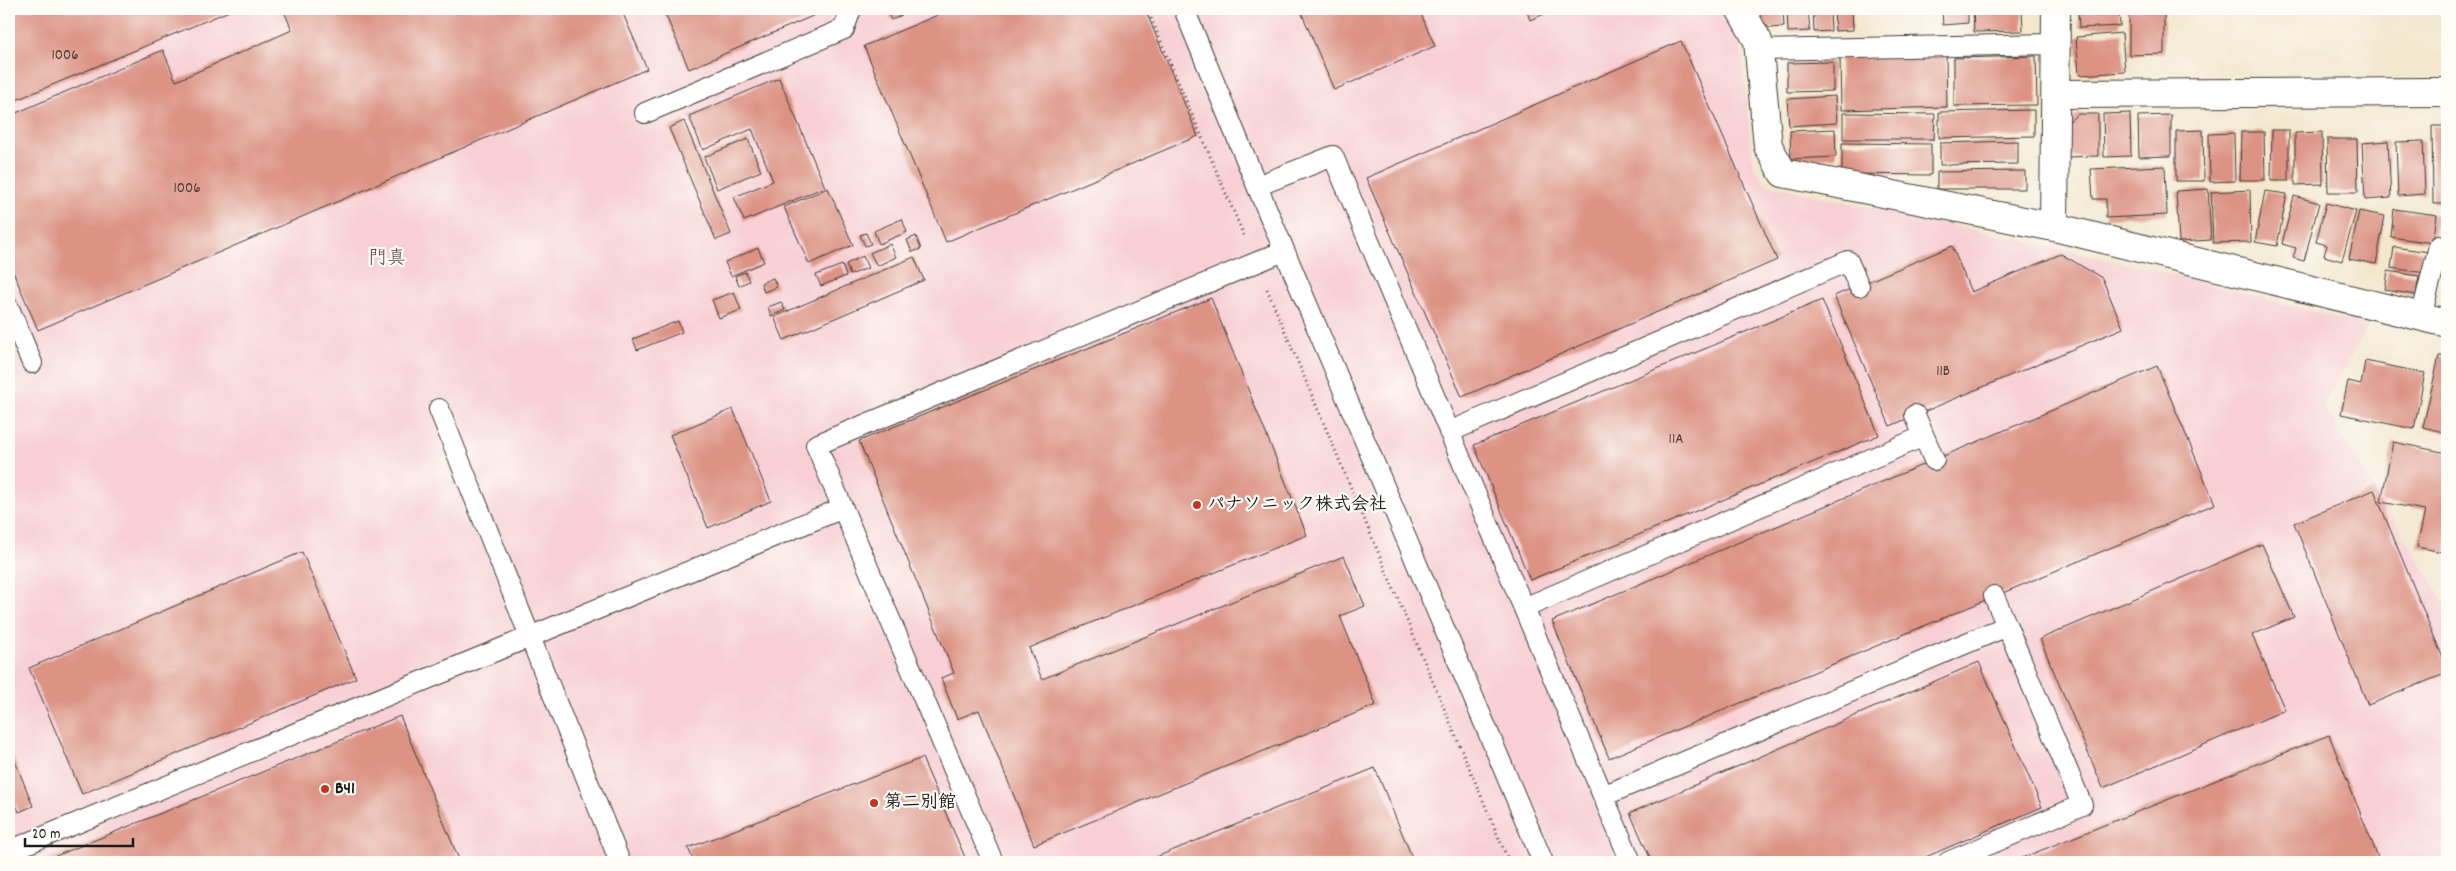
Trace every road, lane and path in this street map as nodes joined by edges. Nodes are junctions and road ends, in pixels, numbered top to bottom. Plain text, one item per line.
1 (851, 9) edge
2 (1147, 9) edge
3 (1184, 9) edge
4 (1740, 9) edge
5 (2056, 9) edge
6 (2056, 44) junction
7 (1759, 50) junction
8 (2447, 92) edge
9 (2056, 94) junction
10 (645, 112) dead end
11 (1256, 186) junction
12 (2054, 228) junction
13 (2439, 246) dead end
14 (1284, 251) junction
15 (1255, 262) junction
16 (1859, 286) dead end
17 (9, 308) edge
18 (2421, 317) junction
19 (2447, 323) edge
20 (32, 363) dead end
21 (439, 409) dead end
22 (1915, 416) dead end
23 (1449, 432) junction
24 (1924, 436) junction
25 (1934, 460) dead end
26 (843, 508) junction
27 (1994, 596) dead end
28 (1524, 608) junction
29 (2007, 626) junction
30 (529, 638) junction
31 (1603, 796) junction
32 (9, 851) edge
33 (620, 862) edge
34 (993, 862) edge
35 (1509, 862) edge
36 (1543, 862) edge
37 (1631, 862) edge
38 (1948, 862) edge

1 - 10 lane
2 - 15 path
3 - 11 lane
4 - 7 street
5 - 6 street
6 - 7 lane
6 - 9 street
7 - 12 street
8 - 9 street
9 - 12 street
11 - 14 lane
11 - 23 lane
12 - 18 street
13 - 18 lane
14 - 15 lane
14 - 36 lane
15 - 26 lane
15 - 35 path
16 - 23 lane
17 - 20 lane
18 - 19 street
21 - 30 lane
22 - 24 lane
23 - 28 lane
24 - 25 lane
24 - 28 lane
26 - 30 lane
26 - 34 lane
27 - 29 lane
28 - 31 lane
29 - 31 lane
29 - 38 lane
30 - 32 lane
30 - 33 lane
31 - 37 lane

